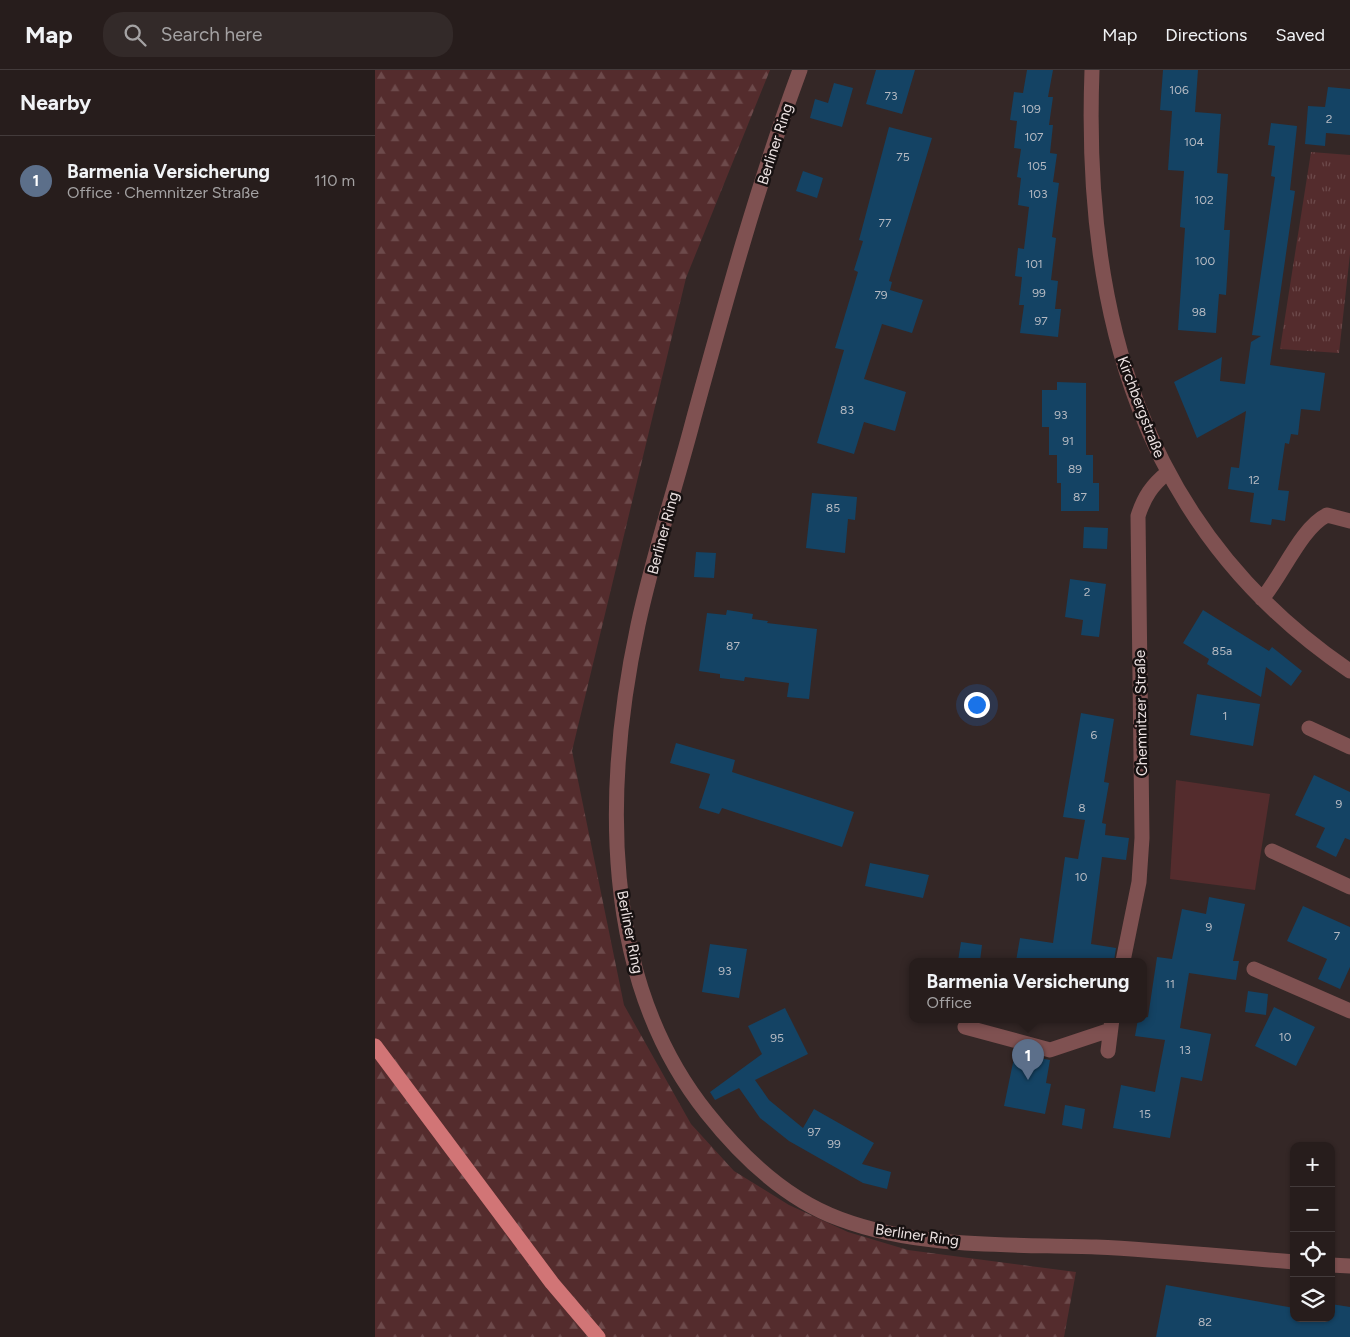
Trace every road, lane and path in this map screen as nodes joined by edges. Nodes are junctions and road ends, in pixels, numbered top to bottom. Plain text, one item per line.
1 (800, 70) edge
2 (1092, 70) edge
3 (1167, 473) junction
4 (1350, 521) edge
5 (1262, 599) junction
6 (1350, 670) edge
7 (1309, 728) dead end
8 (1350, 747) edge
9 (1272, 851) dead end
10 (1350, 887) edge
11 (1124, 958) edge
12 (1254, 969) dead end
13 (1350, 1011) edge
14 (1111, 1024) edge
15 (965, 1027) dead end
16 (375, 1046) edge
17 (1108, 1051) dead end
18 (1290, 1262) edge
19 (1335, 1265) edge
20 (1350, 1266) edge
21 (598, 1337) edge

1 - 18 street, Berliner Ring
2 - 3 street, Kirchbergstraße
3 - 5 street, Kirchbergstraße
3 - 11 street, Chemnitzer Straße
4 - 5 street
5 - 6 street, Kirchbergstraße
7 - 8 street
9 - 10 street
12 - 13 street
14 - 15 street
14 - 17 street
16 - 21 main road
19 - 20 street

